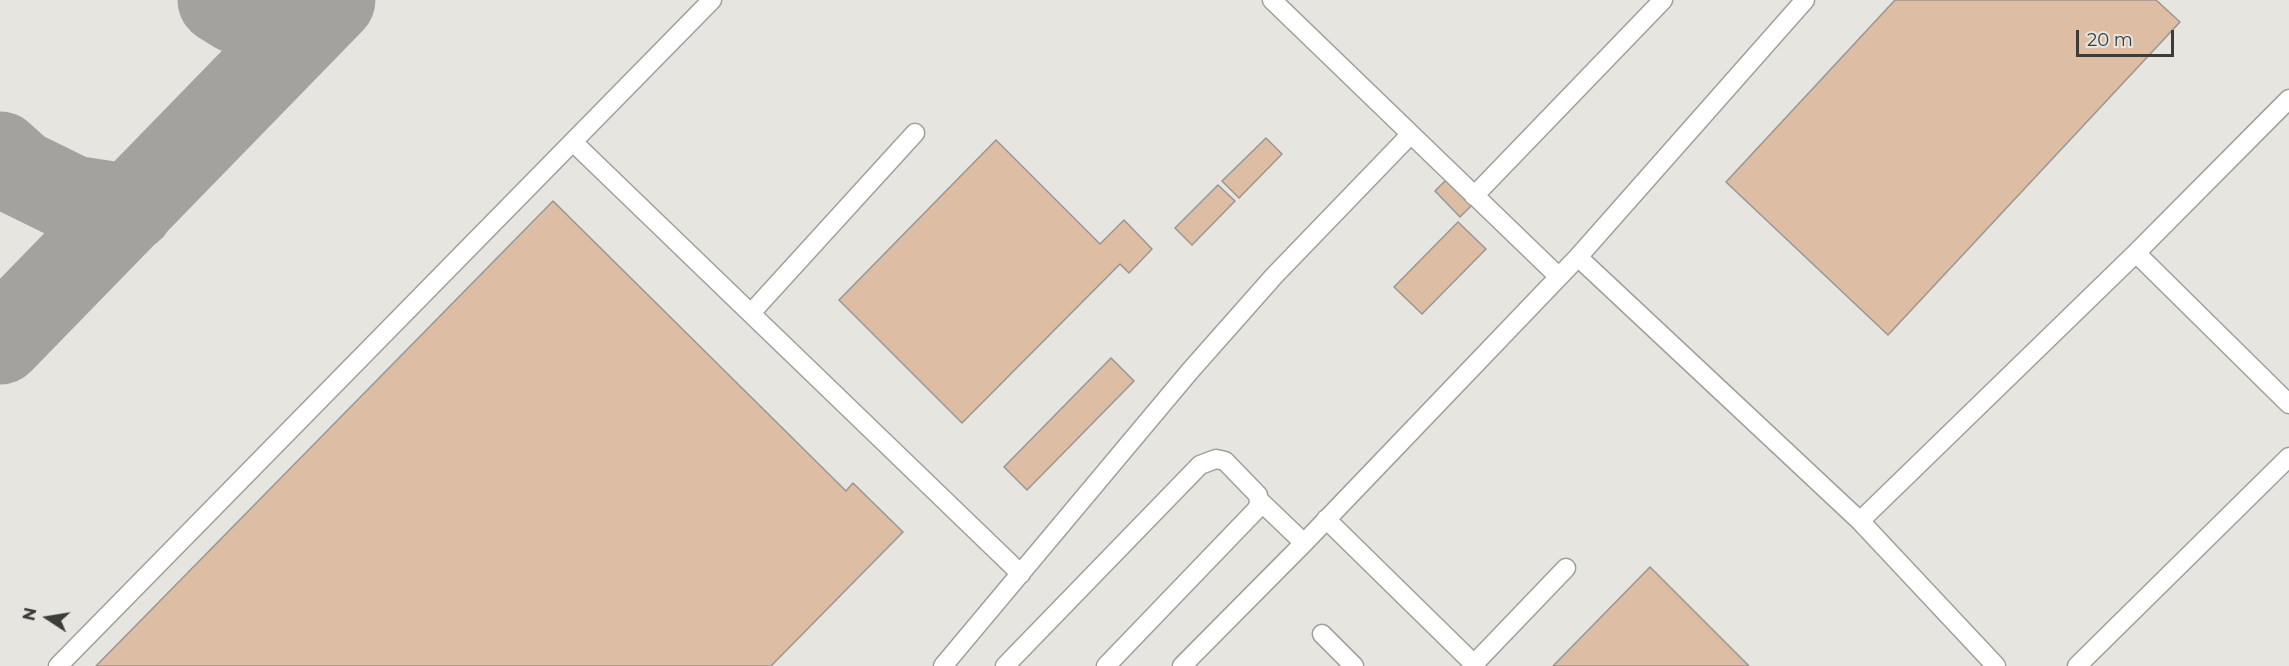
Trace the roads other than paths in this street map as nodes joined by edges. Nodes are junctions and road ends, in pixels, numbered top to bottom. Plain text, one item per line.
1 (712, 0) edge
2 (1272, 0) edge
3 (1663, 0) edge
4 (1805, 0) edge
5 (2289, 99) edge
6 (915, 133) dead end
7 (1411, 134) junction
8 (573, 142) junction
9 (1474, 196) junction
10 (2136, 253) junction
11 (1578, 257) junction
12 (1558, 276) junction
13 (751, 313) junction
14 (2289, 404) edge
15 (2289, 457) edge
16 (1259, 500) junction
17 (1326, 519) junction
18 (1860, 521) junction
19 (1304, 543) junction
20 (1566, 568) dead end
21 (1021, 574) junction
22 (1322, 634) dead end
23 (1475, 665) edge
24 (58, 666) edge
25 (943, 666) edge
26 (1005, 666) edge
27 (1106, 666) edge
28 (1182, 666) edge
29 (1354, 666) edge
30 (1996, 666) edge
31 (2077, 666) edge

1 - 8 lane
2 - 7 lane
3 - 9 lane
4 - 11 lane
5 - 10 lane
6 - 13 lane
7 - 9 lane
7 - 21 lane
8 - 13 lane
8 - 24 lane
9 - 12 lane
10 - 14 lane
10 - 18 lane
11 - 12 lane
11 - 18 lane
12 - 17 lane
13 - 21 lane
15 - 31 lane
16 - 19 lane
16 - 26 lane
16 - 27 lane
17 - 19 lane
17 - 23 lane
18 - 30 lane
19 - 28 lane
20 - 23 lane
21 - 25 lane
22 - 29 lane

